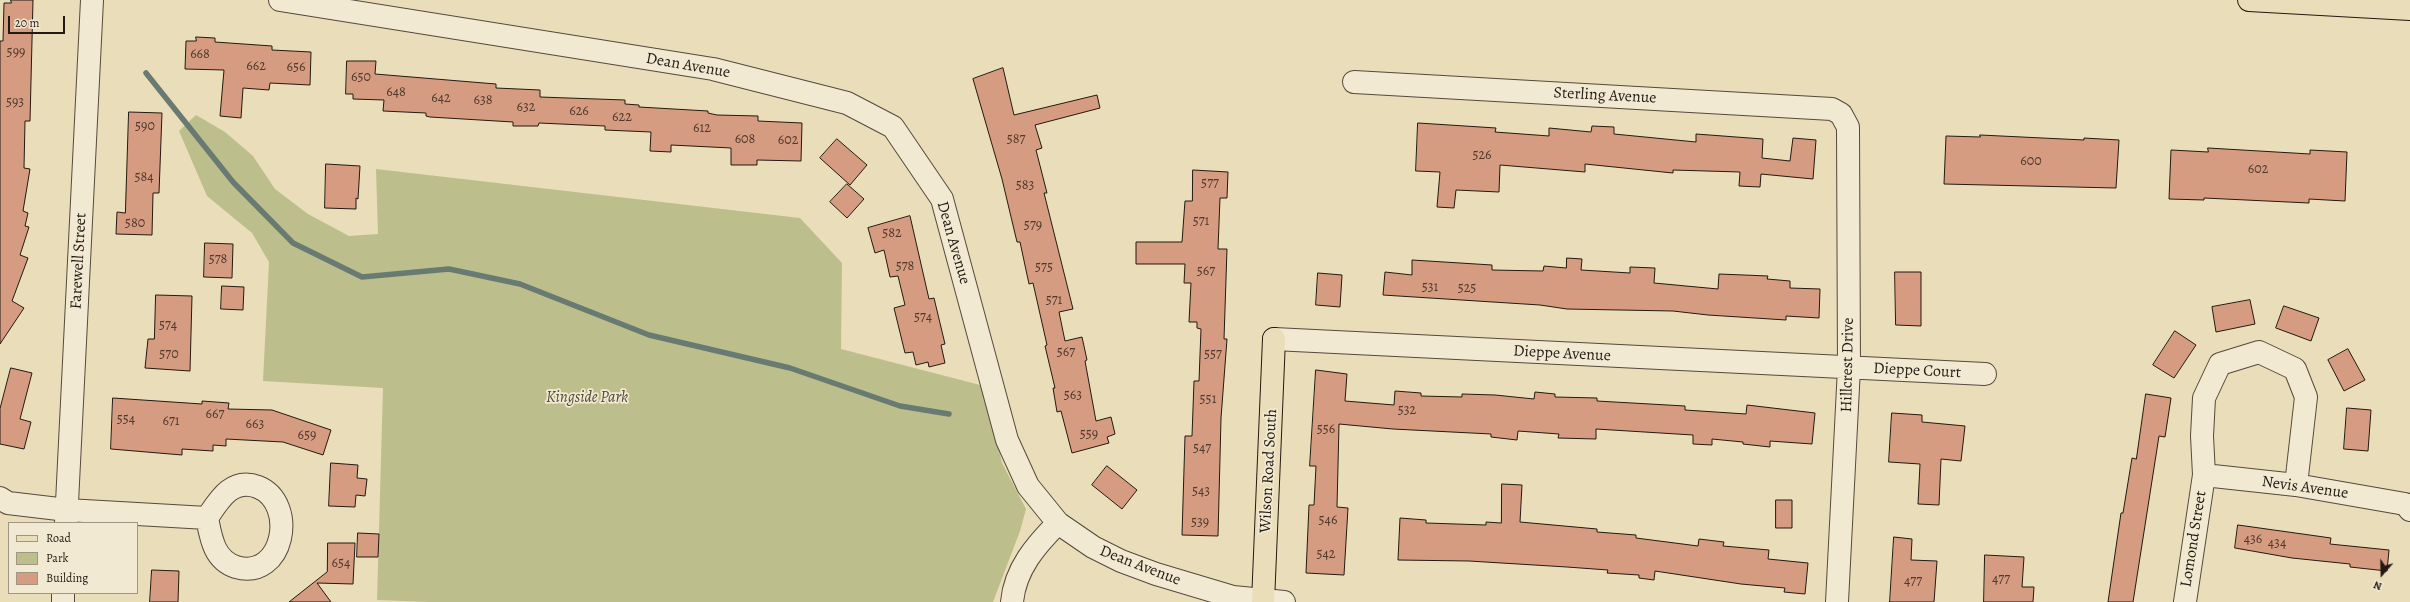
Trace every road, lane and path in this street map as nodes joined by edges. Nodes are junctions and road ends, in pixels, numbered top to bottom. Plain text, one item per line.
1 (92, 0) edge
2 (280, 0) edge
3 (2249, 0) edge
4 (2410, 9) edge
5 (1354, 82) dead end
6 (1848, 127) joint
7 (1274, 339) joint
8 (1849, 368) junction
9 (1985, 374) dead end
10 (2204, 476) junction
11 (2296, 485) junction
12 (0, 498) edge
13 (2408, 507) edge
14 (66, 516) edge
15 (207, 518) dead end
16 (1058, 523) junction
17 (1012, 602) edge
18 (1270, 602) edge
19 (1837, 602) edge
20 (2185, 602) edge

1 - 14 street, Farewell Street
2 - 16 street, Dean Avenue
3 - 4 main road
5 - 6 street, Sterling Avenue
6 - 8 street, Hillcrest Drive
7 - 8 street, Dieppe Avenue
7 - 18 main road, Wilson Road South
8 - 9 street, Dieppe Court
8 - 19 street, Hillcrest Drive
10 - 11 street, Nevis Avenue
10 - 11 street
10 - 20 street, Lomond Street
11 - 13 street, Nevis Avenue
12 - 14 street
14 - 15 street
16 - 17 street
16 - 18 street, Dean Avenue

